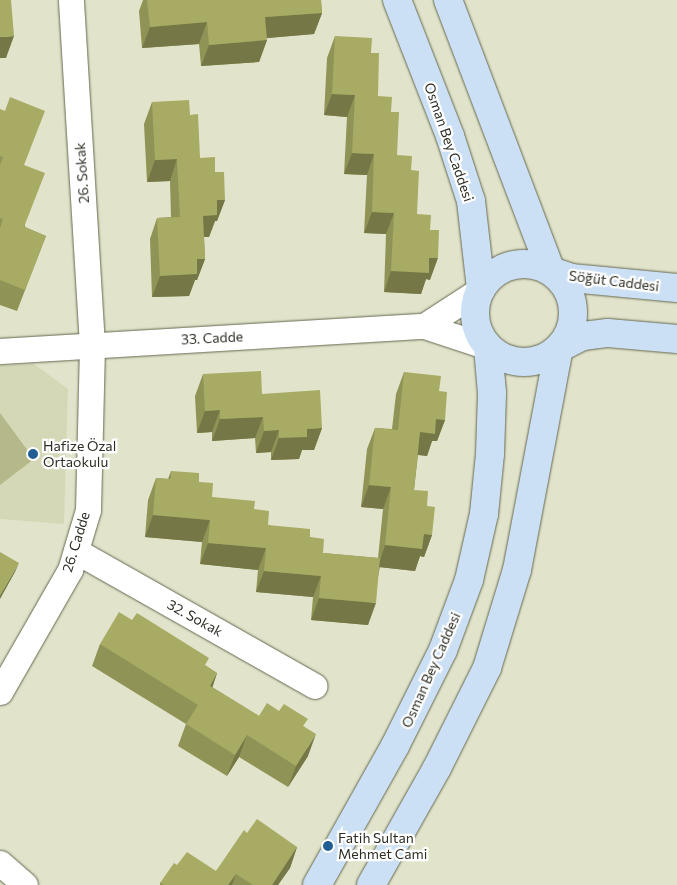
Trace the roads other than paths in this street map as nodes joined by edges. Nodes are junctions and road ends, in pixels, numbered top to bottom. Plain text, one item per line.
1 (71, 0) edge
2 (397, 0) edge
3 (448, 0) edge
4 (551, 272) junction
5 (677, 288) edge
6 (481, 289) junction
7 (424, 326) junction
8 (677, 339) edge
9 (92, 346) junction
10 (488, 347) junction
11 (559, 348) junction
12 (0, 351) edge
13 (76, 551) junction
14 (315, 686) dead end
15 (0, 692) edge
16 (0, 863) edge
17 (25, 885) edge
18 (317, 885) edge
19 (372, 885) edge

1 - 9 street, 26. Sokak
2 - 6 main road, Osman Bey Caddesi
3 - 4 main road
4 - 5 main road, Söğüt Caddesi
4 - 6 main road
4 - 11 main road
6 - 7 street, 33. Cadde
6 - 10 main road
7 - 9 street, 33. Cadde
7 - 10 street, 33. Cadde
8 - 11 main road
9 - 12 street, 33. Cadde
9 - 13 street, 26. Cadde
10 - 11 main road
10 - 18 main road, Osman Bey Caddesi
11 - 19 main road
13 - 14 street, 32. Sokak
13 - 15 street, 26. Cadde
16 - 17 street

